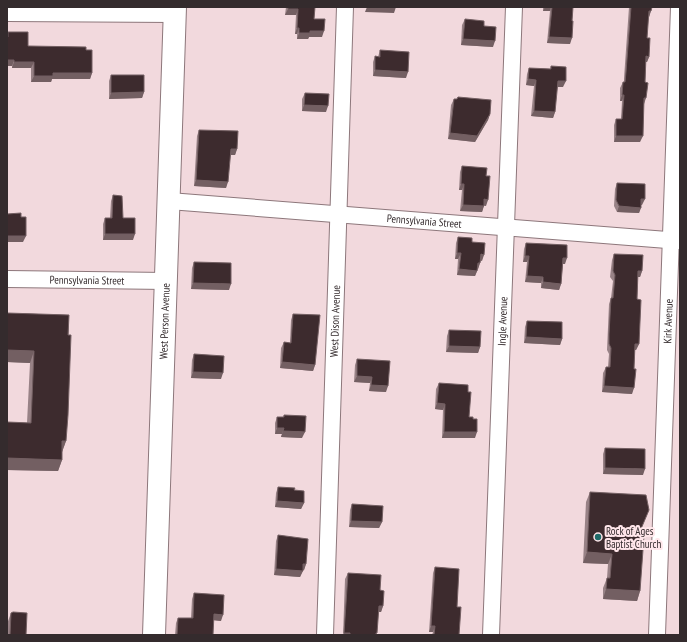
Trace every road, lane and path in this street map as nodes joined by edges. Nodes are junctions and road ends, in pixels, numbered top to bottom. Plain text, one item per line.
1 (345, 7) edge
2 (514, 7) edge
3 (679, 7) edge
4 (175, 11) edge
5 (7, 14) edge
6 (169, 201) junction
7 (339, 214) junction
8 (505, 228) junction
9 (675, 240) edge
10 (7, 279) edge
11 (166, 281) junction
12 (154, 635) edge
13 (325, 635) edge
14 (491, 635) edge
15 (656, 635) edge

1 - 7 street, West Dison Avenue
2 - 8 street, Ingle Avenue
3 - 9 street, Kirk Avenue
4 - 5 street
4 - 6 street, West Person Avenue
6 - 7 street, Pennsylvania Street
6 - 11 street, West Person Avenue
7 - 8 street, Pennsylvania Street
7 - 13 street, West Dison Avenue
8 - 9 street, Pennsylvania Street
8 - 14 street, Ingle Avenue
9 - 15 street, Kirk Avenue
10 - 11 street, Pennsylvania Street
11 - 12 street, West Person Avenue

